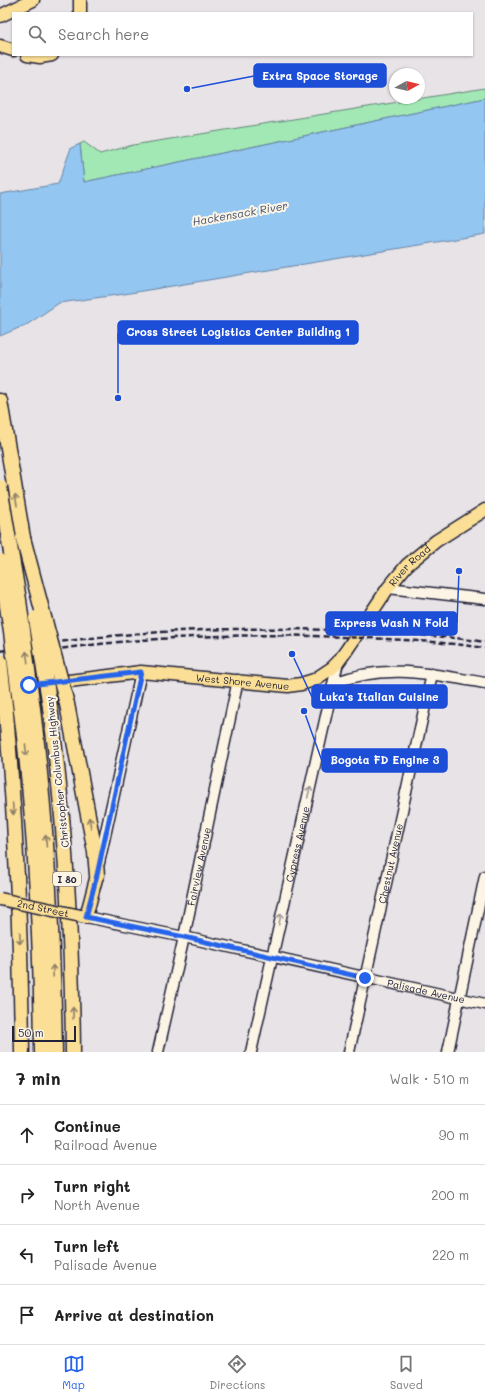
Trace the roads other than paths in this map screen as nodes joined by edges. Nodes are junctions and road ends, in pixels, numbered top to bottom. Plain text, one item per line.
1 (33, 0) edge
2 (80, 0) edge
3 (80, 12) edge
4 (0, 16) edge
5 (0, 46) edge
6 (12, 50) edge
7 (34, 56) edge
8 (46, 56) edge
9 (0, 401) edge
10 (0, 487) edge
11 (485, 510) edge
12 (23, 538) junction
13 (0, 561) edge
14 (388, 588) junction
15 (485, 599) edge
16 (354, 641) joint
17 (0, 661) edge
18 (338, 662) junction
19 (141, 672) junction
20 (432, 674) junction
21 (238, 680) junction
22 (334, 683) junction
23 (485, 683) edge
24 (0, 690) edge
25 (27, 710) junction
26 (97, 875) junction
27 (485, 876) edge
28 (0, 899) edge
29 (84, 917) junction
30 (184, 937) junction
31 (272, 957) junction
32 (365, 978) junction
33 (459, 998) junction
34 (485, 1004) edge
35 (22, 1052) edge
36 (42, 1052) edge
37 (55, 1052) edge
38 (73, 1052) edge
39 (158, 1052) edge
40 (251, 1052) edge
41 (349, 1052) edge
42 (448, 1052) edge

1 - 4 main road
2 - 3 main road
5 - 6 main road
7 - 8 main road
12 -> 9 highway, Christopher Columbus Highway / I 80
25 -> 10 highway, Christopher Columbus Highway / I 80, bridge
11 - 14 main road, River Road
26 -> 12 highway, bridge
38 -> 12 highway, Christopher Columbus Highway / I 80, bridge
13 - 25 highway, Christopher Columbus Highway / I 80, bridge
14 - 15 street
14 - 16 main road, River Road
16 - 18 main road, Cypress Avenue
17 -> 35 highway, bridge
18 - 21 main road, West Shore Avenue
18 - 22 street, Cypress Avenue
19 - 21 main road, West Shore Avenue
19 - 24 main road, West Shore Avenue
19 - 26 street
20 - 22 street
20 - 23 street
20 - 32 street, Chestnut Avenue
21 - 30 street, Fairview Avenue
31 -> 22 street, Cypress Avenue
25 -> 36 highway, Christopher Columbus Highway / I 80
37 -> 25 highway, Christopher Columbus Highway / I 80
26 - 29 main road
27 - 33 street
28 - 29 main road, 2nd Street, bridge
29 - 30 street, Palisade Avenue
30 - 31 street, Palisade Avenue
30 - 39 street, Fairview Avenue
31 - 32 street, Palisade Avenue
31 - 40 street, Cypress Avenue
32 - 33 street, Palisade Avenue
32 - 41 street, Chestnut Avenue
33 - 34 street, Palisade Avenue
33 - 42 street

